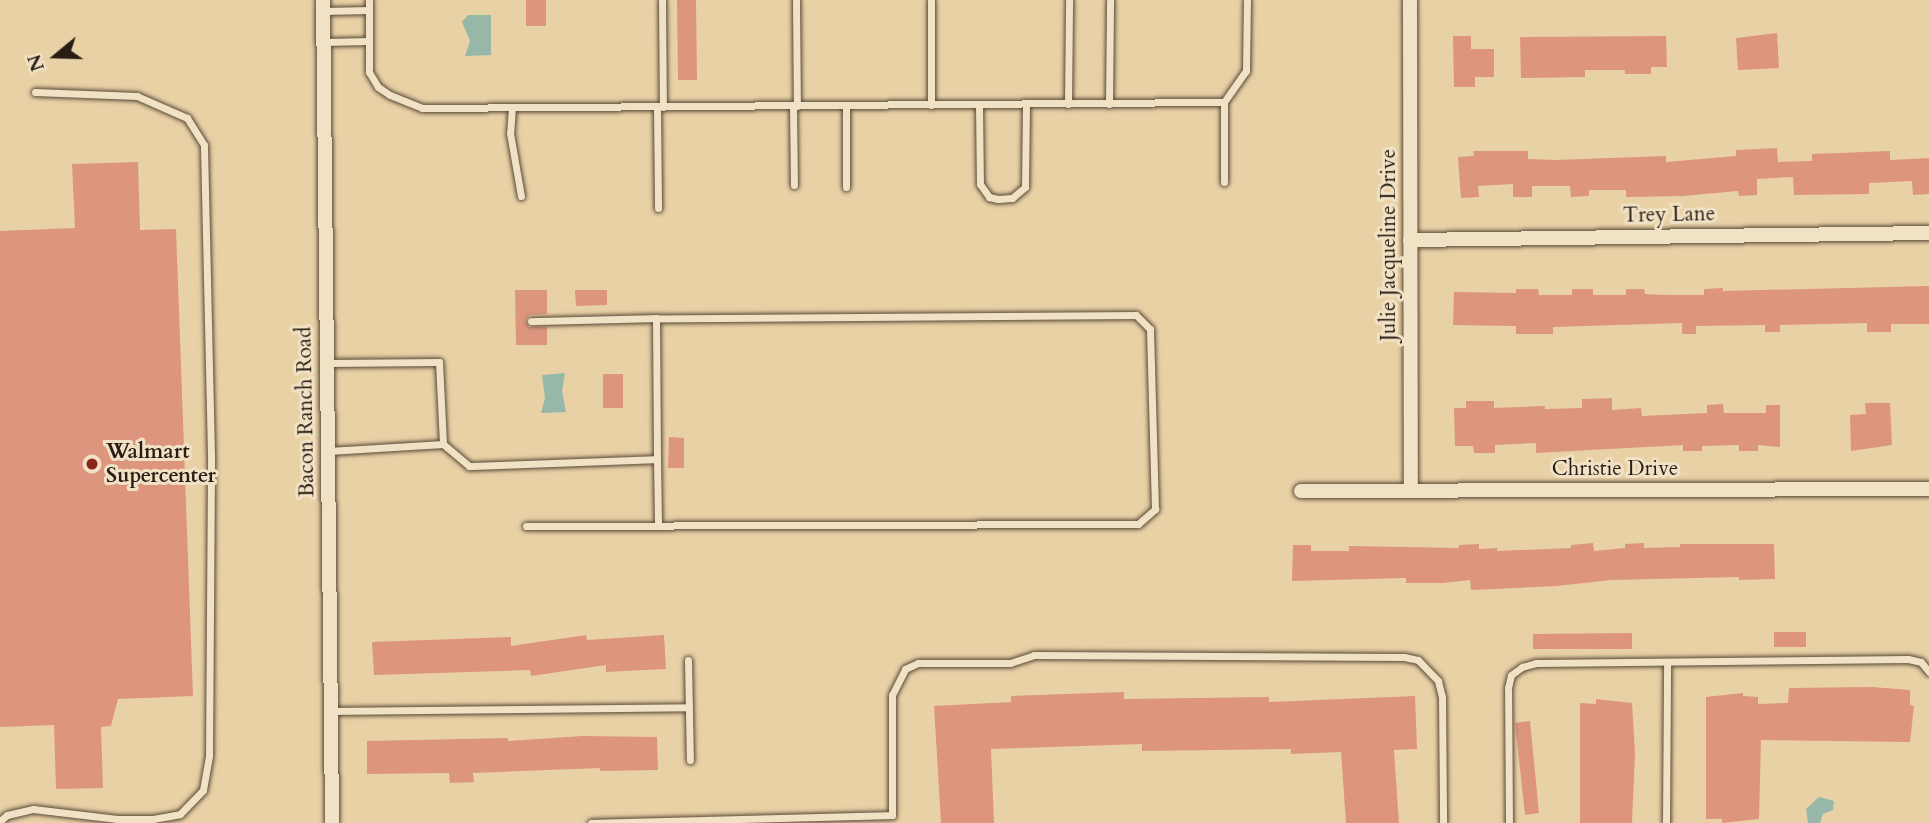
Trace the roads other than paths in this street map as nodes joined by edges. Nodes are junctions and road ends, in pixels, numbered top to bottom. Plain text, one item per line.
1 (369, 0) edge
2 (662, 0) edge
3 (796, 0) edge
4 (931, 0) edge
5 (1069, 0) edge
6 (1110, 0) edge
7 (1247, 0) edge
8 (1410, 0) edge
9 (323, 6) edge
10 (369, 10) junction
11 (369, 41) junction
12 (323, 42) junction
13 (35, 92) dead end
14 (1224, 102) junction
15 (1026, 104) junction
16 (1068, 104) junction
17 (1109, 104) junction
18 (931, 105) junction
19 (979, 105) junction
20 (795, 106) junction
21 (846, 106) junction
22 (512, 107) junction
23 (660, 107) junction
24 (1224, 182) dead end
25 (794, 186) dead end
26 (846, 187) dead end
27 (521, 196) dead end
28 (658, 208) dead end
29 (1929, 233) edge
30 (1410, 240) junction
31 (656, 318) junction
32 (531, 321) dead end
33 (327, 363) junction
34 (443, 444) junction
35 (328, 451) junction
36 (657, 459) junction
37 (1929, 489) edge
38 (1301, 491) dead end
39 (1411, 491) junction
40 (658, 524) junction
41 (526, 526) dead end
42 (688, 660) dead end
43 (1667, 662) junction
44 (1929, 672) edge
45 (689, 706) junction
46 (331, 711) junction
47 (690, 760) dead end
48 (842, 820) edge
49 (0, 821) edge
50 (332, 823) edge
51 (591, 823) edge
52 (1443, 823) edge
53 (1509, 823) edge
54 (1666, 823) edge

1 - 10 lane
2 - 23 lane
3 - 20 lane
4 - 18 lane
5 - 16 lane
6 - 17 lane
7 - 14 lane
8 - 30 street, Julie Jacqueline Drive
9 - 10 lane
9 - 12 street, Bacon Ranch Road
10 - 11 lane
11 - 12 lane
11 - 22 lane
12 - 33 street, Bacon Ranch Road
13 - 49 lane
14 - 17 lane
14 - 24 lane
15 - 16 lane
15 - 19 lane
15 - 19 lane
16 - 17 lane
18 - 19 lane
18 - 21 lane
20 - 21 lane
20 - 23 lane
20 - 25 lane
21 - 26 lane
22 - 23 lane
22 - 27 lane
23 - 28 lane
29 - 30 street, Trey Lane
30 - 39 street, Julie Jacqueline Drive
31 - 32 lane
31 - 36 lane
31 - 40 lane
33 - 34 lane
33 - 35 street, Bacon Ranch Road
34 - 35 lane
34 - 36 lane
35 - 46 street, Bacon Ranch Road
36 - 40 lane
37 - 39 street, Christie Drive
38 - 39 street, Christie Drive
40 - 41 lane
42 - 45 lane
43 - 44 lane
43 - 53 lane
43 - 54 lane
45 - 46 lane
45 - 47 lane
46 - 50 street, Bacon Ranch Road
48 - 51 lane
48 - 52 lane

